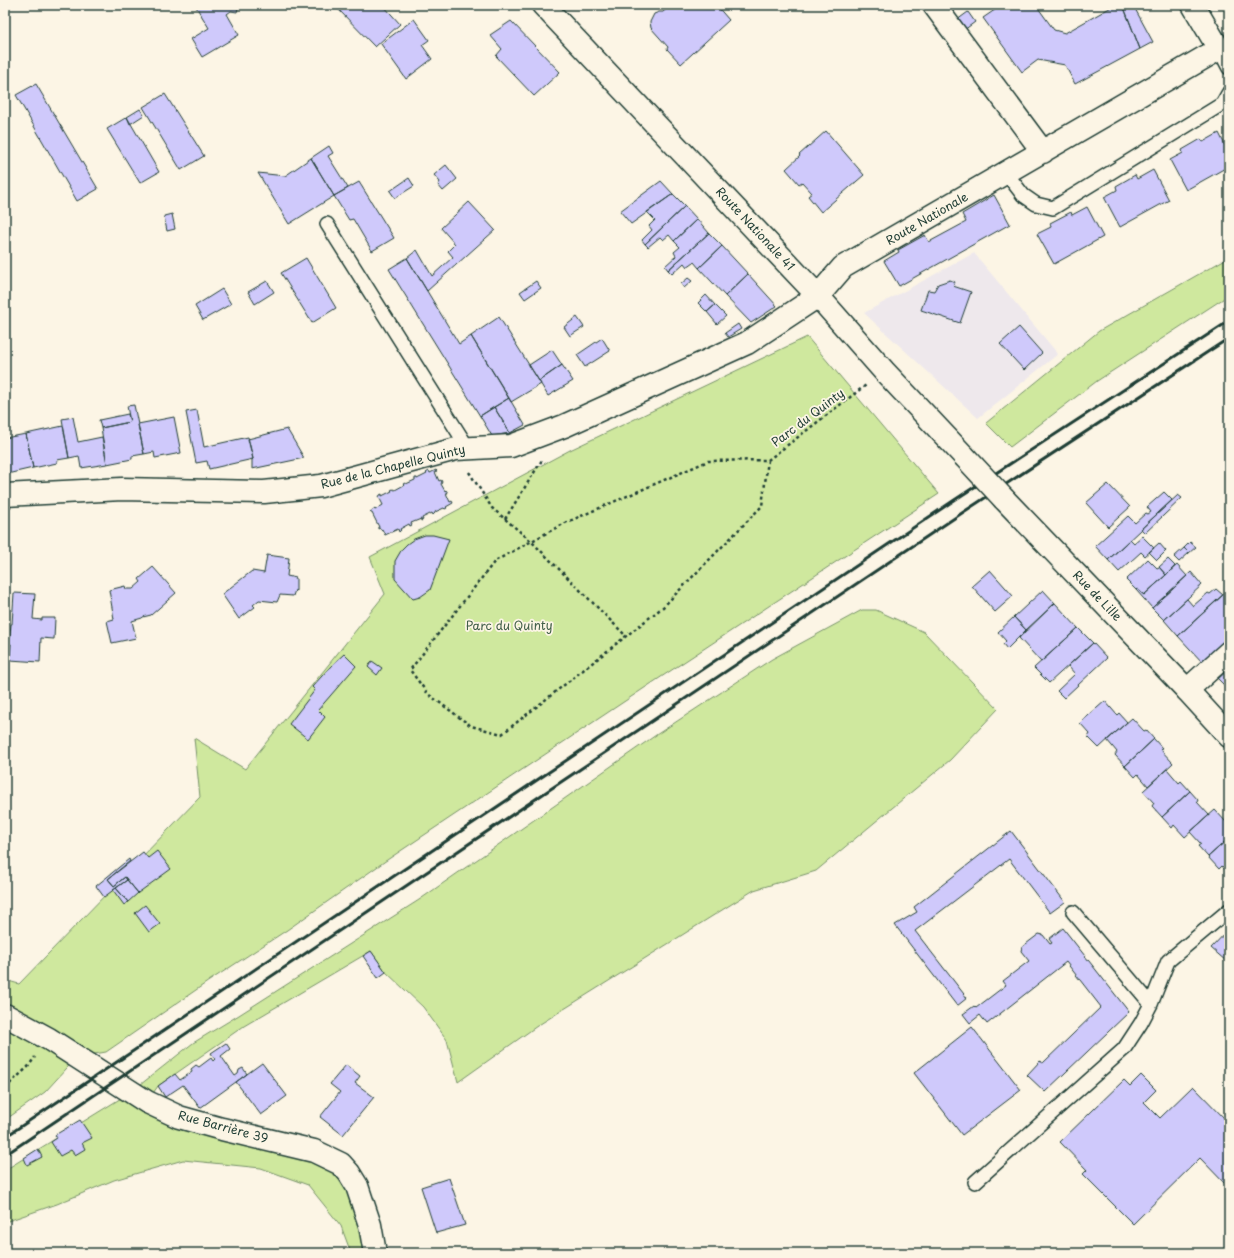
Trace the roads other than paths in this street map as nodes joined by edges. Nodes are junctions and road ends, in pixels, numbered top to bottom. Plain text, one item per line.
1 (542, 5) edge
2 (934, 5) edge
3 (1193, 5) edge
4 (1224, 59) edge
5 (1229, 92) edge
6 (1043, 152) junction
7 (1006, 173) junction
8 (327, 224) dead end
9 (818, 296) junction
10 (468, 448) junction
11 (964, 456) joint
12 (5, 495) edge
13 (1229, 652) edge
14 (1187, 690) junction
15 (1229, 736) edge
16 (1229, 910) edge
17 (1073, 912) dead end
18 (1151, 1004) junction
19 (5, 1015) edge
20 (975, 1182) dead end
21 (376, 1253) edge

1 - 9 street, Route Nationale 41
2 - 6 street
3 - 4 street, Route Nationale
4 - 6 street, Route Nationale
5 - 7 lane
6 - 7 street, Route Nationale
7 - 9 street, Route Nationale
8 - 10 lane
9 - 10 street, Rue de la Chapelle Quinty
9 - 11 street, Route Nationale 41
10 - 12 street, Rue de la Chapelle Quinty
11 - 14 street, Rue de Lille, bridge
13 - 14 street
14 - 15 street, Rue de Lille
16 - 18 lane
17 - 18 lane
18 - 20 lane
19 - 21 street, Rue Barrière 39

